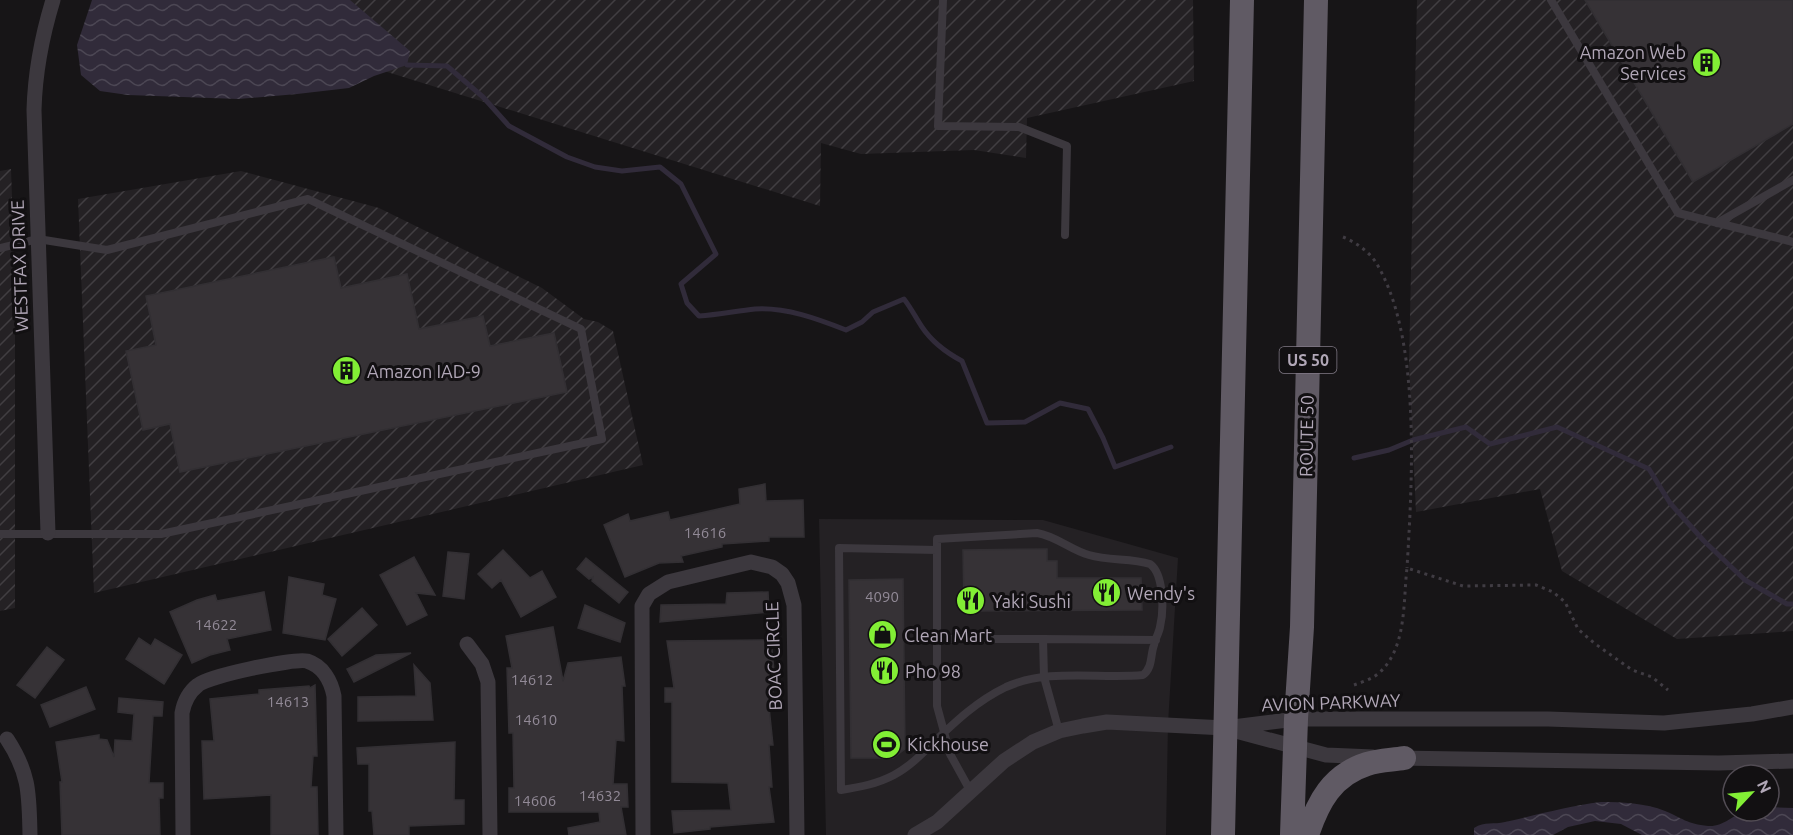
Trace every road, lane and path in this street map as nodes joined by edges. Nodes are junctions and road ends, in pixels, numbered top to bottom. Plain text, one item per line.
1 (53, 0) edge
2 (943, 0) edge
3 (1242, 0) edge
4 (1316, 0) edge
5 (1551, 0) edge
6 (1793, 180) edge
7 (1717, 223) junction
8 (1065, 234) dead end
9 (1343, 237) dead end
10 (38, 239) junction
11 (1793, 243) edge
12 (0, 248) edge
13 (48, 533) junction
14 (0, 534) edge
15 (937, 550) junction
16 (1407, 568) junction
17 (937, 639) junction
18 (1043, 639) junction
19 (1156, 639) junction
20 (467, 644) dead end
21 (1044, 677) junction
22 (1354, 685) dead end
23 (1668, 690) dead end
24 (1793, 707) edge
25 (1296, 719) junction
26 (1226, 728) junction
27 (1059, 731) junction
28 (943, 734) junction
29 (7, 739) dead end
30 (1295, 748) junction
31 (1404, 758) junction
32 (1793, 761) edge
33 (971, 792) junction
34 (30, 835) edge
35 (183, 835) edge
36 (336, 835) edge
37 (490, 835) edge
38 (643, 835) edge
39 (797, 835) edge
40 (915, 835) edge
41 (1223, 835) edge
42 (1293, 835) edge
43 (1307, 835) edge

1 - 10 street, WESTFAX DRIVE
2 - 8 lane
3 - 26 highway
4 - 25 highway, ROUTE 50 / US 50
5 - 7 lane
6 - 7 lane
7 - 11 lane
9 - 16 path
10 - 12 lane
10 - 13 street, WESTFAX DRIVE
10 - 13 lane
13 - 14 lane
15 - 17 lane
15 - 19 lane
15 - 28 lane
16 - 22 path
16 - 23 path
17 - 18 lane
17 - 28 lane
18 - 19 lane
18 - 21 lane
19 - 21 lane
20 - 37 street
21 - 27 lane
21 - 28 lane
24 - 25 street, AVION PARKWAY
25 - 26 street, AVION PARKWAY
25 - 30 highway, ROUTE 50 / US 50
26 - 27 street
26 - 30 street, AVION PARKWAY
26 - 41 highway
27 - 33 street
28 - 33 lane
29 - 34 street
30 - 31 street, AVION PARKWAY
30 - 42 highway, ROUTE 50 / US 50
31 - 32 street, AVION PARKWAY
31 - 43 highway
33 - 40 street
35 - 36 street
38 - 39 street, BOAC CIRCLE

